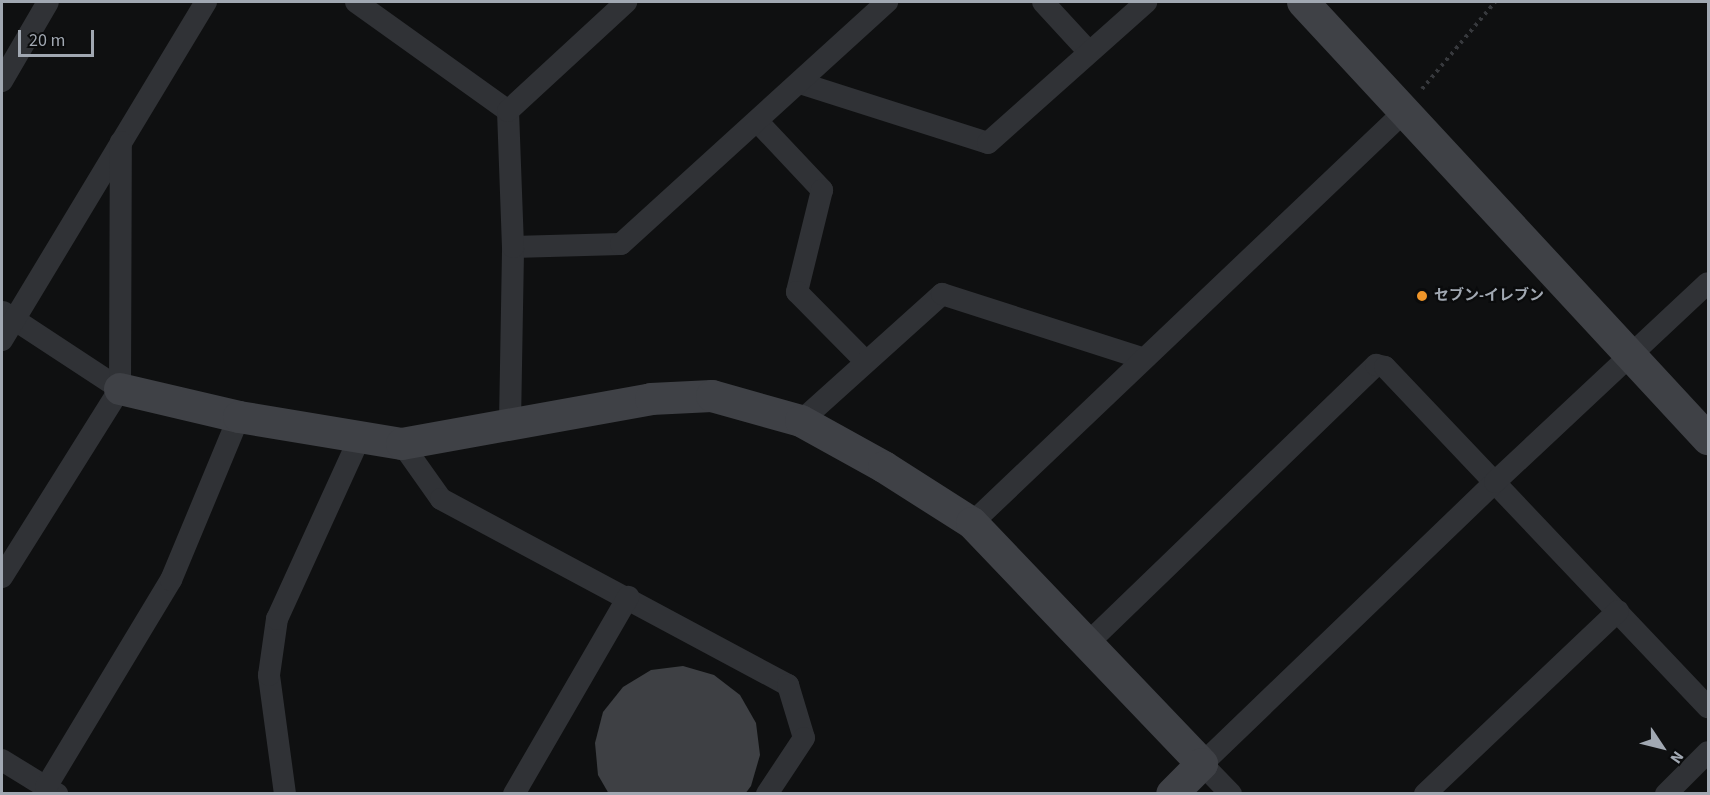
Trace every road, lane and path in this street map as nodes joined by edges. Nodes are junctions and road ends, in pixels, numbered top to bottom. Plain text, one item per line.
1 (48, 2) edge
2 (206, 2) edge
3 (626, 2) edge
4 (887, 2) edge
5 (1043, 2) edge
6 (1146, 2) edge
7 (1303, 2) edge
8 (1495, 2) edge
9 (363, 3) edge
10 (1089, 52) junction
11 (2, 81) edge
12 (800, 83) junction
13 (508, 111) junction
14 (1403, 113) junction
15 (757, 122) junction
16 (121, 142) junction
17 (513, 247) junction
18 (1708, 283) edge
19 (8, 315) edge
20 (2, 340) edge
21 (1630, 356) junction
22 (1144, 359) junction
23 (865, 361) junction
24 (120, 389) junction
25 (239, 417) junction
26 (801, 421) junction
27 (510, 423) junction
28 (361, 435) junction
29 (1708, 439) edge
30 (402, 444) junction
31 (1495, 482) junction
32 (972, 523) junction
33 (2, 577) edge
34 (628, 597) junction
35 (1618, 611) junction
36 (1089, 642) junction
37 (1708, 707) edge
38 (1708, 752) edge
39 (2, 760) edge
40 (1202, 764) junction
41 (51, 790) edge
42 (285, 794) edge
43 (514, 794) edge
44 (767, 794) edge
45 (1172, 794) edge
46 (1231, 794) edge
47 (1425, 794) edge
48 (1666, 794) edge

1 - 11 street
2 - 16 street
3 - 13 street
4 - 12 street
5 - 10 street
6 - 10 street
7 - 14 street
8 - 14 path
9 - 13 street
10 - 12 street
12 - 15 street
13 - 17 street
14 - 21 street
14 - 22 street
15 - 17 street
15 - 23 street
16 - 19 street
16 - 24 street
17 - 27 street
18 - 21 street
19 - 20 street
19 - 24 street
21 - 29 street
21 - 31 street
22 - 23 street
22 - 32 street
23 - 26 street
24 - 25 street
24 - 33 street
25 - 28 street
25 - 41 street
26 - 27 street
26 - 32 street
27 - 30 street
28 - 30 street
28 - 42 street
30 - 34 street
31 - 35 street
31 - 36 street
31 - 40 street
32 - 36 street
34 - 43 street
34 - 44 street
35 - 37 street
35 - 47 street
36 - 40 street
38 - 48 street
39 - 41 street
40 - 45 street
40 - 46 street

